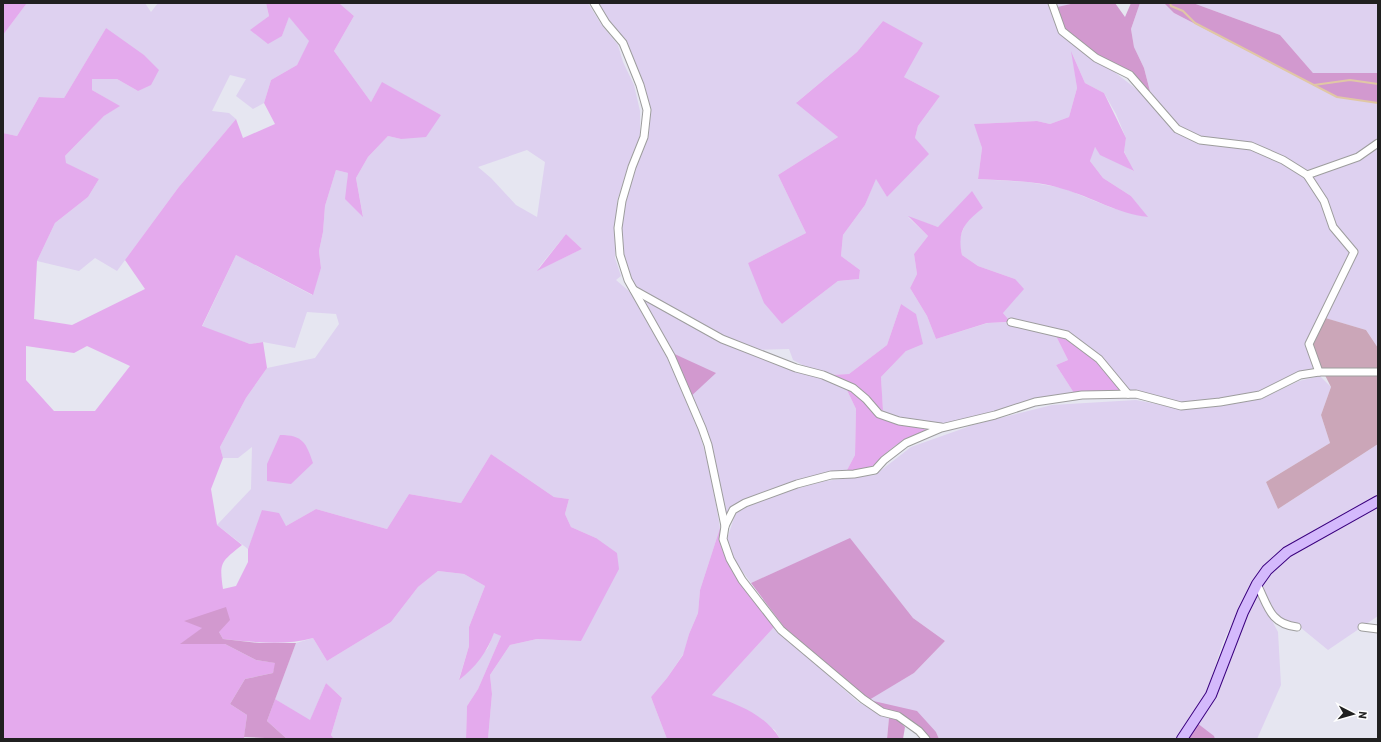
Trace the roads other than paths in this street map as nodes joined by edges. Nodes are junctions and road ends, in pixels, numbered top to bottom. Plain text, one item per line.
1 (594, 3) edge
2 (1052, 3) edge
3 (1378, 143) edge
4 (1308, 175) junction
5 (634, 290) junction
6 (1011, 322) dead end
7 (1319, 372) junction
8 (1378, 372) edge
9 (1128, 394) junction
10 (945, 427) junction
11 (1378, 501) edge
12 (725, 526) junction
13 (1257, 584) junction
14 (1297, 627) dead end
15 (1362, 627) dead end
16 (1378, 629) edge
17 (926, 739) edge
18 (1182, 739) edge

1 - 5 street
2 - 4 street
3 - 4 street
4 - 7 street
5 - 10 street
5 - 12 street
6 - 9 street
7 - 8 street
7 - 9 street
9 - 10 street
10 - 12 street
11 - 13 street
12 - 17 street
13 - 14 street
13 - 18 street
15 - 16 street

